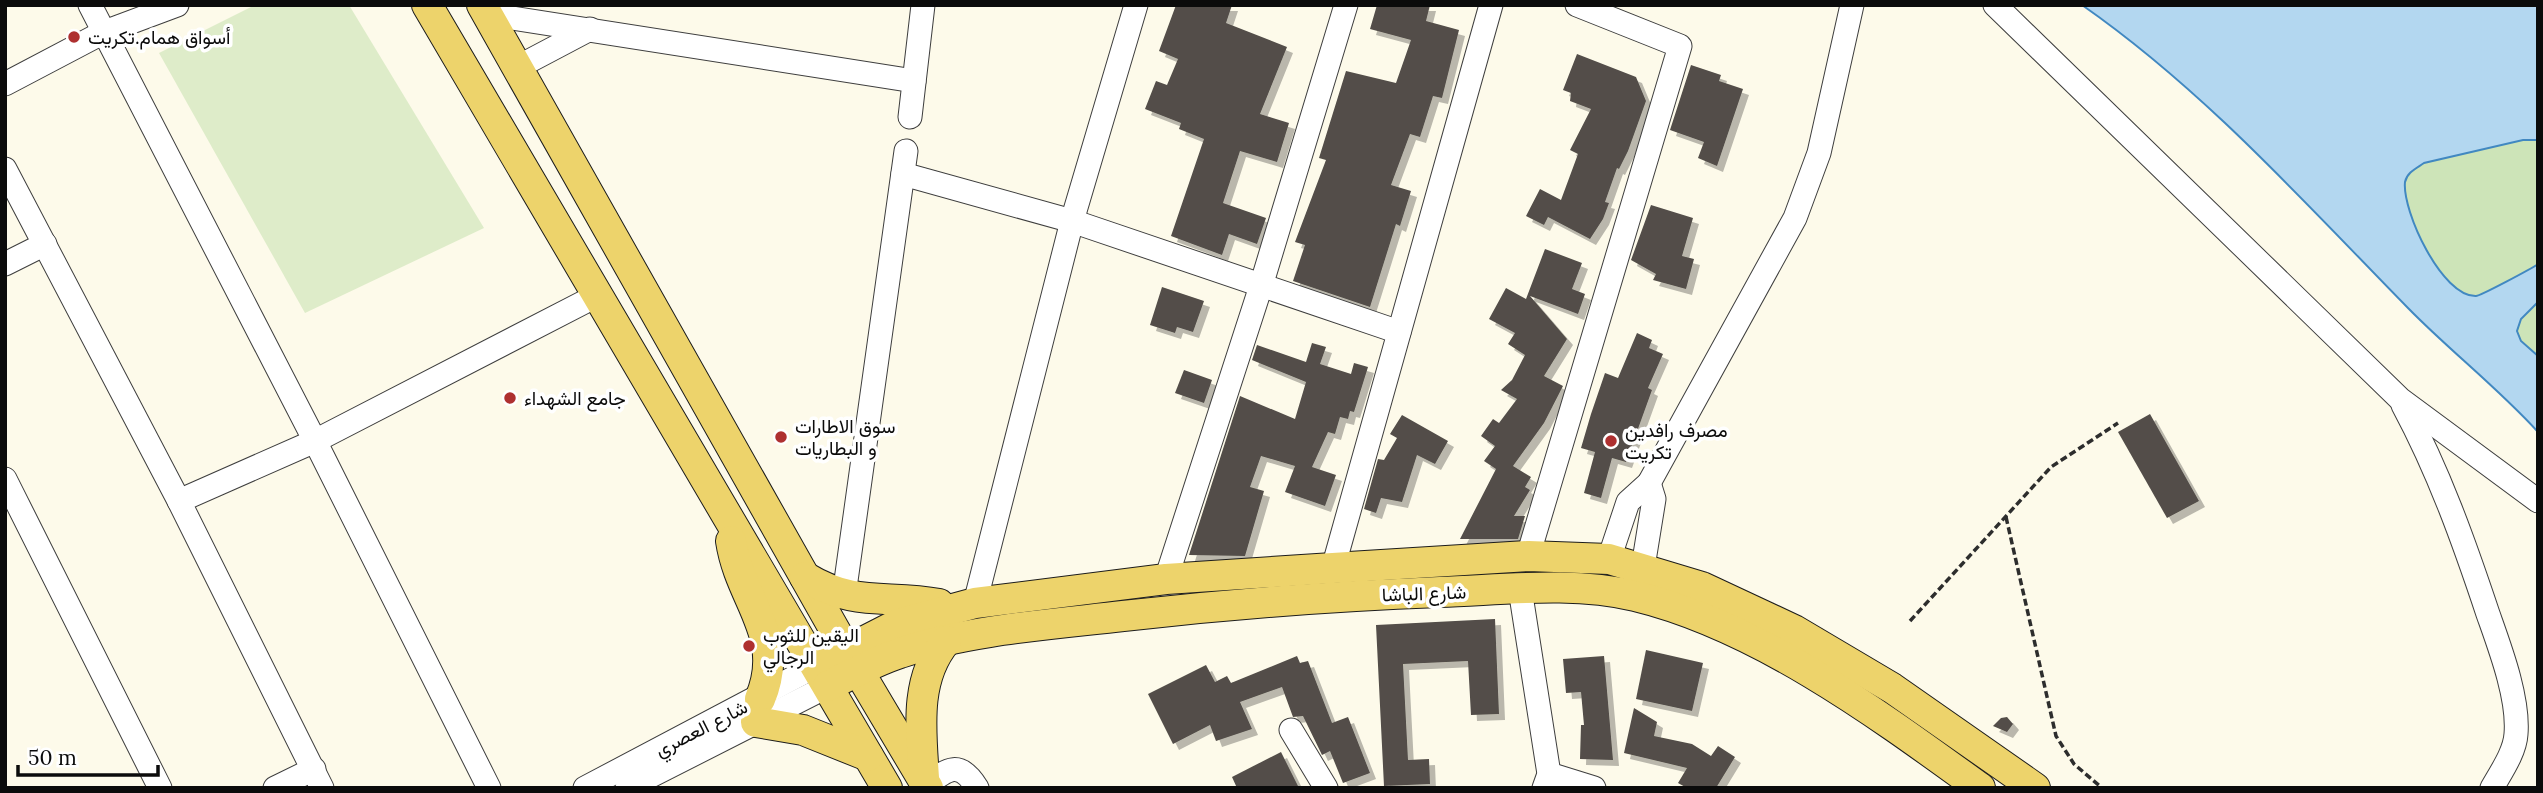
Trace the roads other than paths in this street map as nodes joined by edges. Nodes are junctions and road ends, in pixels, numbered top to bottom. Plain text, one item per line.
1 (90, 5) edge
2 (130, 5) edge
3 (177, 5) edge
4 (427, 5) edge
5 (923, 5) edge
6 (1136, 5) edge
7 (1346, 5) edge
8 (1491, 5) edge
9 (1577, 5) edge
10 (1852, 5) edge
11 (1995, 5) edge
12 (484, 10) edge
13 (590, 29) junction
14 (102, 33) junction
15 (518, 67) junction
16 (914, 81) junction
17 (5, 84) edge
18 (910, 117) dead end
19 (5, 169) edge
20 (1072, 221) junction
21 (45, 244) junction
22 (5, 264) edge
23 (1261, 286) junction
24 (596, 296) junction
25 (1399, 332) junction
26 (2400, 399) junction
27 (315, 441) junction
28 (5, 479) edge
29 (1649, 482) junction
30 (179, 501) junction
31 (2538, 501) edge
32 (731, 523) junction
33 (1528, 556) junction
34 (1609, 559) junction
35 (1643, 567) junction
36 (1333, 568) junction
37 (805, 577) junction
38 (1166, 579) junction
39 (1520, 589) junction
40 (844, 595) junction
41 (964, 605) junction
42 (946, 641) junction
43 (852, 660) junction
44 (822, 676) junction
45 (758, 710) junction
46 (1291, 730) dead end
47 (868, 756) junction
48 (318, 779) edge
49 (1547, 781) edge
50 (927, 785) edge
51 (160, 788) edge
52 (275, 788) edge
53 (489, 788) edge
54 (585, 788) edge
55 (627, 788) edge
56 (887, 788) edge
57 (976, 788) edge
58 (1326, 788) edge
59 (1594, 788) edge
60 (1980, 788) edge
61 (2035, 788) edge
62 (2492, 788) edge

1 - 14 street
2 - 14 street
3 - 14 street
4 - 24 main road
5 - 16 street
6 - 20 street
7 - 23 street
8 - 25 street
9 - 33 street
10 - 29 street
11 - 26 street
12 - 13 street
12 - 15 main road
13 - 15 street
13 - 16 street
14 - 17 street
14 - 27 street
15 - 37 main road
16 - 18 street
19 - 21 street
20 - 23 street
20 - 40 street
20 - 41 street
21 - 22 street
21 - 30 street
23 - 25 street
23 - 38 street
24 - 27 street
24 - 32 main road
25 - 36 street
26 - 31 street
26 - 62 street
27 - 30 street
27 - 53 street
28 - 51 street
29 - 34 street
29 - 35 street
30 - 48 street
32 - 44 main road
32 - 45 main road
33 - 34 main road
33 - 36 main road
34 - 35 main road
35 - 61 main road
36 - 38 main road
37 - 40 main road
37 - 43 main road
38 - 41 main road
39 - 42 main road, شارع الباشا
39 - 49 street
39 - 60 main road, شارع الباشا
40 - 41 main road
41 - 43 main road
42 - 43 main road, شارع الباشا
42 - 50 main road
43 - 44 main road, شارع الباشا
43 - 50 main road
44 - 45 street, شارع العصري
44 - 47 main road
45 - 47 main road
45 - 54 street, شارع العصري
45 - 55 street, شارع العصري
46 - 58 street
47 - 56 main road
48 - 52 street
49 - 59 street
50 - 57 street

